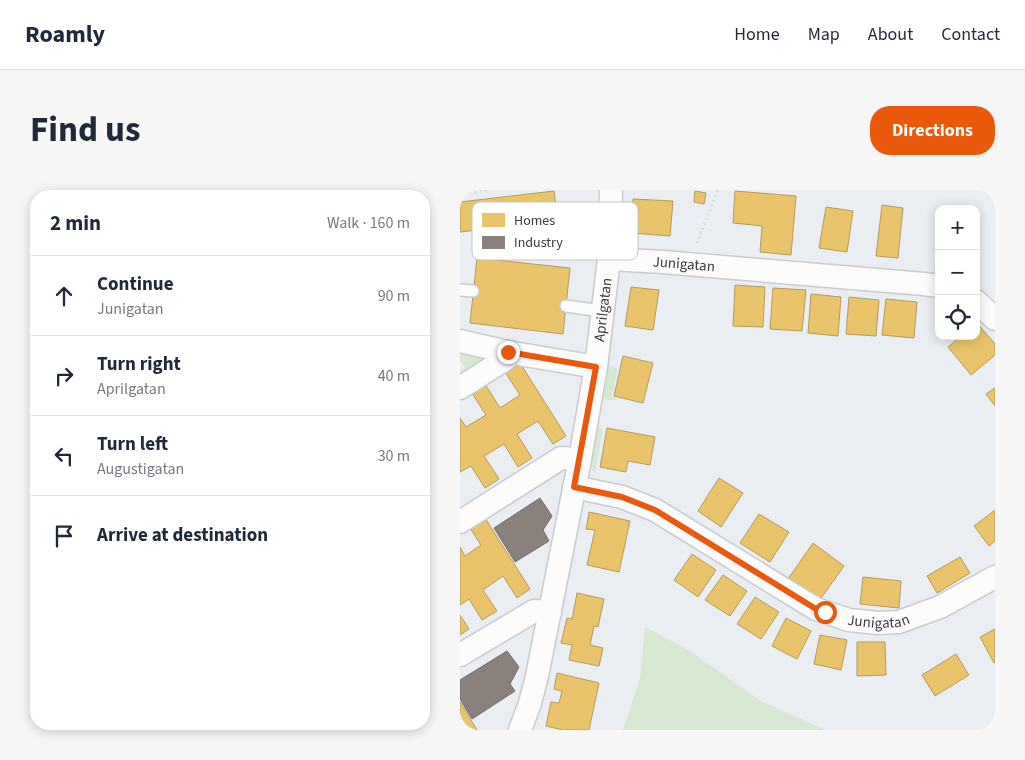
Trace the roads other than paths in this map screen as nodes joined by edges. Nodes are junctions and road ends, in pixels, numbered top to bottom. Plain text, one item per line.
1 (609, 260) edge
2 (623, 260) edge
3 (935, 285) edge
4 (460, 290) edge
5 (473, 290) dead end
6 (980, 304) edge
7 (566, 306) dead end
8 (602, 311) junction
9 (995, 318) edge
10 (460, 342) edge
11 (508, 352) junction
12 (596, 367) junction
13 (460, 388) edge
14 (580, 458) junction
15 (574, 487) junction
16 (460, 522) edge
17 (995, 577) edge
18 (550, 613) junction
19 (460, 655) edge
20 (520, 730) edge

1 - 8 street, Aprilgatan
2 - 3 street, Junigatan
4 - 5 lane
6 - 9 street
7 - 8 lane
8 - 12 street, Aprilgatan
10 - 11 street
11 - 12 street
11 - 13 street
12 - 14 street, Aprilgatan
14 - 15 street, Aprilgatan
14 - 16 street
15 - 17 street, Junigatan
15 - 18 street, Aprilgatan
18 - 19 street
18 - 20 street, Aprilgatan

